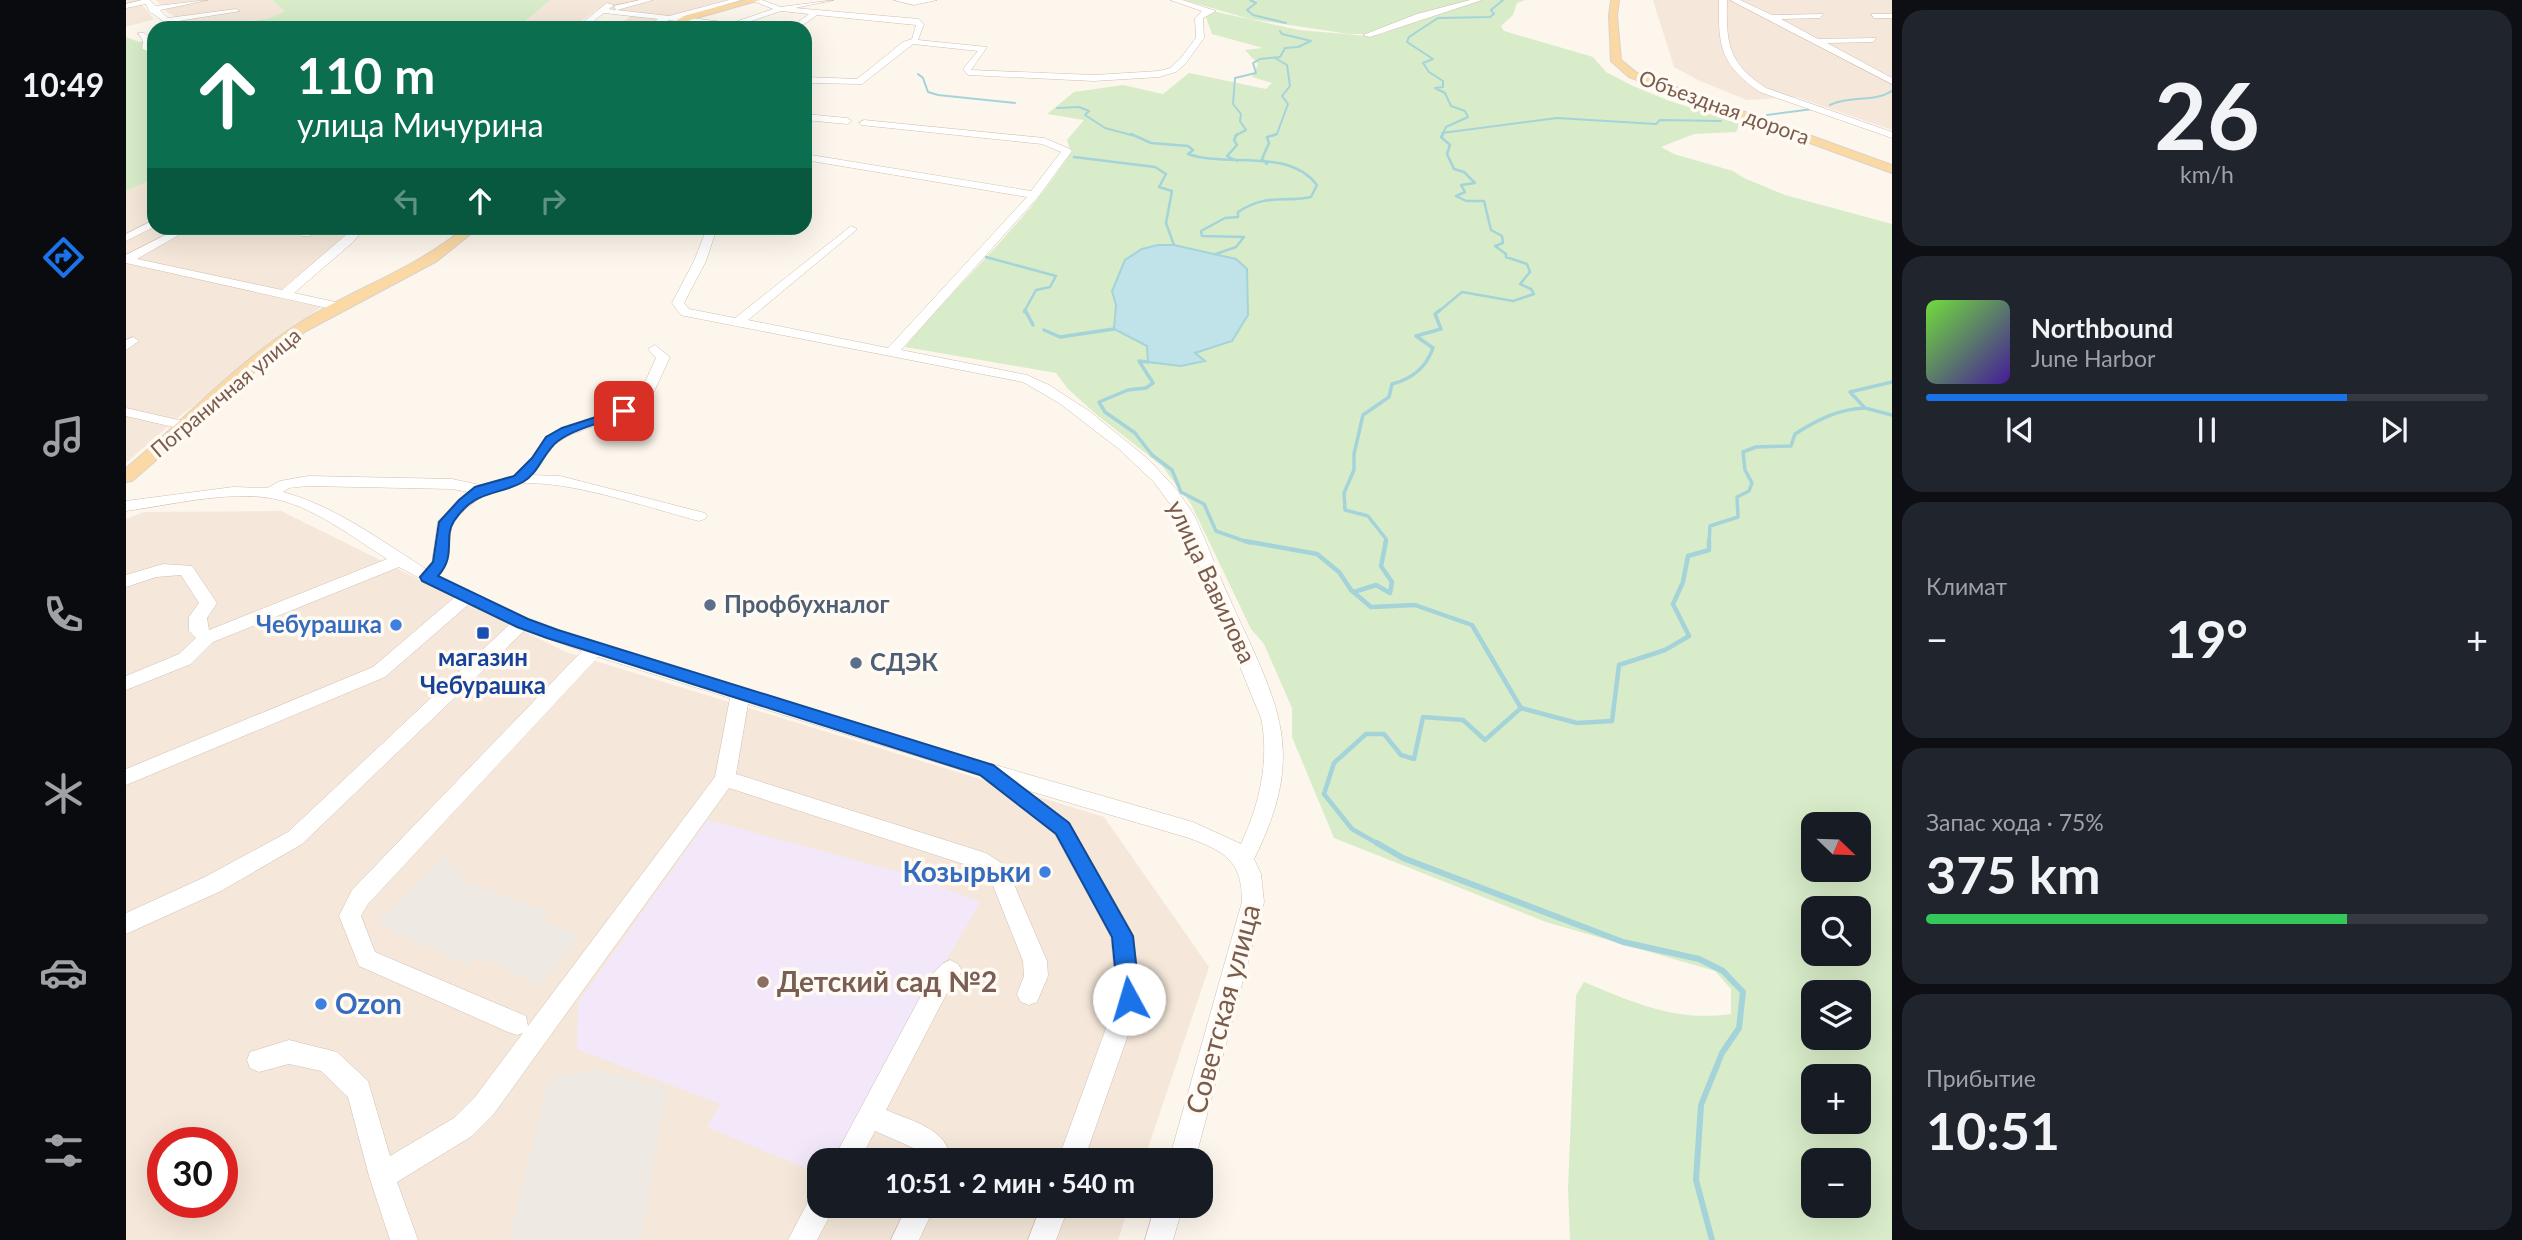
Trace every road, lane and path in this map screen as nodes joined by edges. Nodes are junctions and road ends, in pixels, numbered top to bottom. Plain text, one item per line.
1 (615, 0) edge
2 (649, 0) edge
3 (737, 0) edge
4 (755, 0) edge
5 (830, 0) edge
6 (898, 0) edge
7 (933, 0) edge
8 (1174, 0) edge
9 (1478, 0) edge
10 (1615, 0) edge
11 (1723, 0) edge
12 (1734, 0) edge
13 (127, 2) edge
14 (207, 2) edge
15 (150, 6) edge
16 (780, 9) junction
17 (236, 11) dead end
18 (604, 11) junction
19 (816, 13) junction
20 (1820, 16) dead end
21 (1874, 16) dead end
22 (1892, 16) edge
23 (1771, 17) junction
24 (677, 19) junction
25 (590, 21) edge
26 (657, 21) edge
27 (675, 21) edge
28 (691, 21) edge
29 (742, 21) edge
30 (804, 21) edge
31 (141, 35) dead end
32 (1367, 35) dead end
33 (147, 40) edge
34 (915, 40) junction
35 (1873, 40) dead end
36 (1813, 41) junction
37 (1892, 67) edge
38 (1864, 68) junction
39 (812, 80) edge
40 (1892, 81) edge
41 (812, 118) edge
42 (847, 121) dead end
43 (864, 123) dead end
44 (1892, 135) edge
45 (812, 158) edge
46 (1892, 169) edge
47 (1034, 195) junction
48 (147, 226) edge
49 (851, 229) dead end
50 (173, 235) edge
51 (354, 235) edge
52 (463, 235) edge
53 (709, 235) edge
54 (126, 237) edge
55 (126, 260) edge
56 (285, 294) junction
57 (336, 306) junction
58 (737, 323) junction
59 (655, 349) dead end
60 (891, 353) junction
61 (126, 412) edge
62 (186, 426) junction
63 (126, 477) edge
64 (519, 479) junction
65 (480, 490) junction
66 (270, 493) junction
67 (126, 506) edge
68 (699, 516) dead end
69 (399, 561) junction
70 (428, 577) junction
71 (126, 581) edge
72 (466, 597) junction
73 (522, 623) junction
74 (207, 638) junction
75 (595, 649) junction
76 (126, 683) edge
77 (740, 694) junction
78 (986, 770) junction
79 (126, 777) edge
80 (725, 779) junction
81 (1244, 858) junction
82 (126, 924) edge
83 (950, 971) dead end
84 (1029, 994) dead end
85 (517, 1024) dead end
86 (260, 1060) dead end
87 (870, 1116) junction
88 (853, 1148) edge
89 (932, 1148) edge
90 (1075, 1148) edge
91 (1185, 1148) edge
92 (382, 1176) junction
93 (814, 1218) edge
94 (915, 1218) edge
95 (1050, 1218) edge
96 (1165, 1218) edge
97 (404, 1240) edge
98 (802, 1240) edge
99 (905, 1240) edge
100 (1042, 1240) edge
101 (1159, 1240) edge

1 - 18 street
2 - 18 street
3 - 24 street
4 - 16 street
4 - 24 main road
5 - 16 street
6 - 7 street
8 - 34 street
9 - 32 street
10 - 46 main road, Объездная дорога
11 - 44 street
12 - 23 street
13 - 15 street
14 - 15 street
15 - 17 street
16 - 19 street
16 - 29 street
18 - 24 street
18 - 25 street
19 - 30 street
19 - 34 street
20 - 23 street
21 - 22 street
23 - 36 street
24 - 26 street
24 - 27 main road
24 - 28 street
31 - 33 street
34 - 39 street
35 - 36 street
36 - 38 street
37 - 38 street
38 - 40 street
41 - 42 street
43 - 47 street
45 - 47 street
47 - 60 street
48 - 54 street
49 - 58 street
50 - 55 street
51 - 56 street
52 - 57 main road, Пограничная улица
53 - 58 street, улица Вавилова
55 - 56 street
56 - 57 street
57 - 62 main road, Пограничная улица
58 - 60 street, улица Вавилова
59 - 64 street
60 - 81 street, улица Вавилова
61 - 62 street
62 - 63 main road, Пограничная улица
64 - 65 street
64 - 68 street
65 - 66 street
65 - 70 street
66 - 67 street
66 - 69 street
69 - 70 street
69 - 74 street
70 - 72 street
71 - 74 street
72 - 73 street
72 - 79 street
73 - 75 street
73 - 82 street
74 - 76 street
75 - 77 street
75 - 85 street
77 - 78 street
77 - 80 street
78 - 81 street
78 - 90 street
80 - 84 street
80 - 92 street
81 - 91 street, Советская улица
83 - 87 street
86 - 92 street
87 - 88 street
87 - 89 street
92 - 97 street
93 - 98 street
94 - 99 street
95 - 100 street
96 - 101 street

